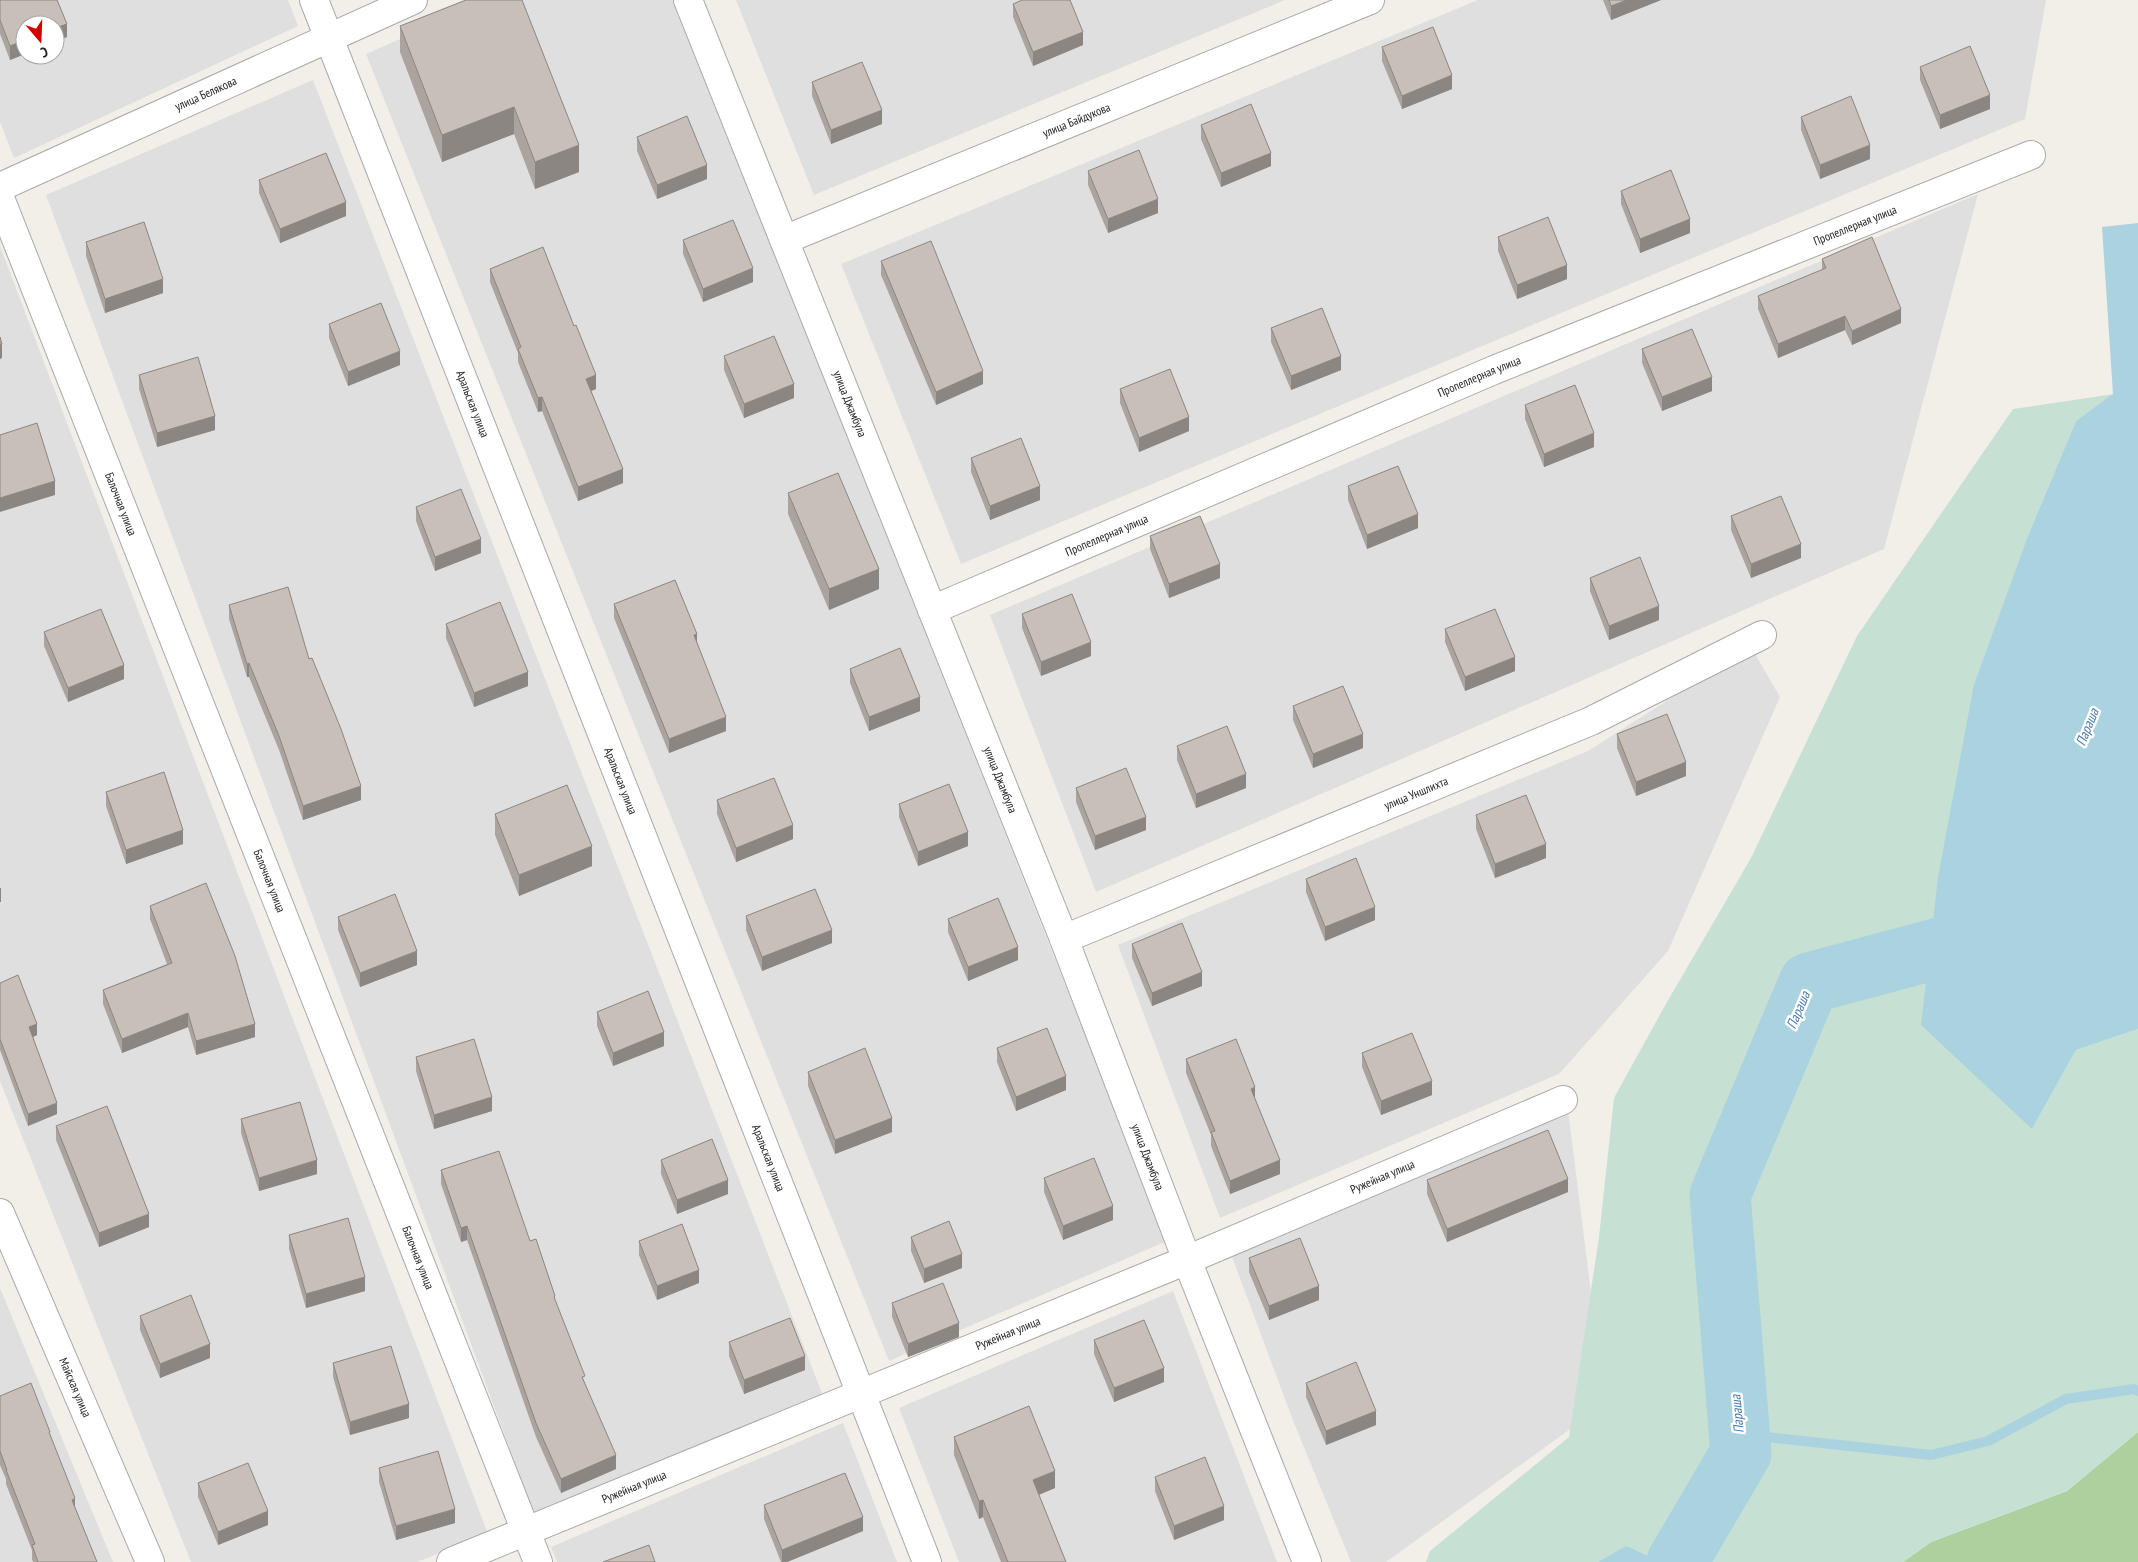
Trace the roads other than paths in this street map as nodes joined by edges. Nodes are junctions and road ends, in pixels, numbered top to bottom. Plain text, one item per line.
1 (314, 0) edge
2 (413, 0) edge
3 (688, 0) edge
4 (1370, 0) edge
5 (330, 40) junction
6 (2031, 155) dead end
7 (0, 187) edge
8 (0, 198) edge
9 (784, 240) junction
10 (932, 610) junction
11 (1762, 635) dead end
12 (1064, 939) junction
13 (1563, 1100) dead end
14 (0, 1213) edge
15 (1187, 1260) junction
16 (860, 1393) junction
17 (526, 1533) junction
18 (150, 1562) edge
19 (451, 1562) edge
20 (538, 1562) edge
21 (927, 1562) edge
22 (1306, 1562) edge

1 - 5 street, Аральская улица
2 - 5 street, улица Белякова
3 - 9 street, улица Джамбула
4 - 9 street, улица Байдукова
5 - 7 street, улица Белякова
5 - 16 street, Аральская улица
6 - 10 street, Пропеллерная улица
8 - 17 street, Балочная улица
9 - 10 street, улица Джамбула
10 - 12 street, улица Джамбула
11 - 12 street, улица Уншлихта
12 - 15 street, улица Джамбула
13 - 15 street, Ружейная улица
14 - 18 street, Майская улица
15 - 16 street, Ружейная улица
15 - 22 street, улица Джамбула
16 - 17 street, Ружейная улица
16 - 21 street, Аральская улица
17 - 19 street, Ружейная улица
17 - 20 street, Балочная улица

